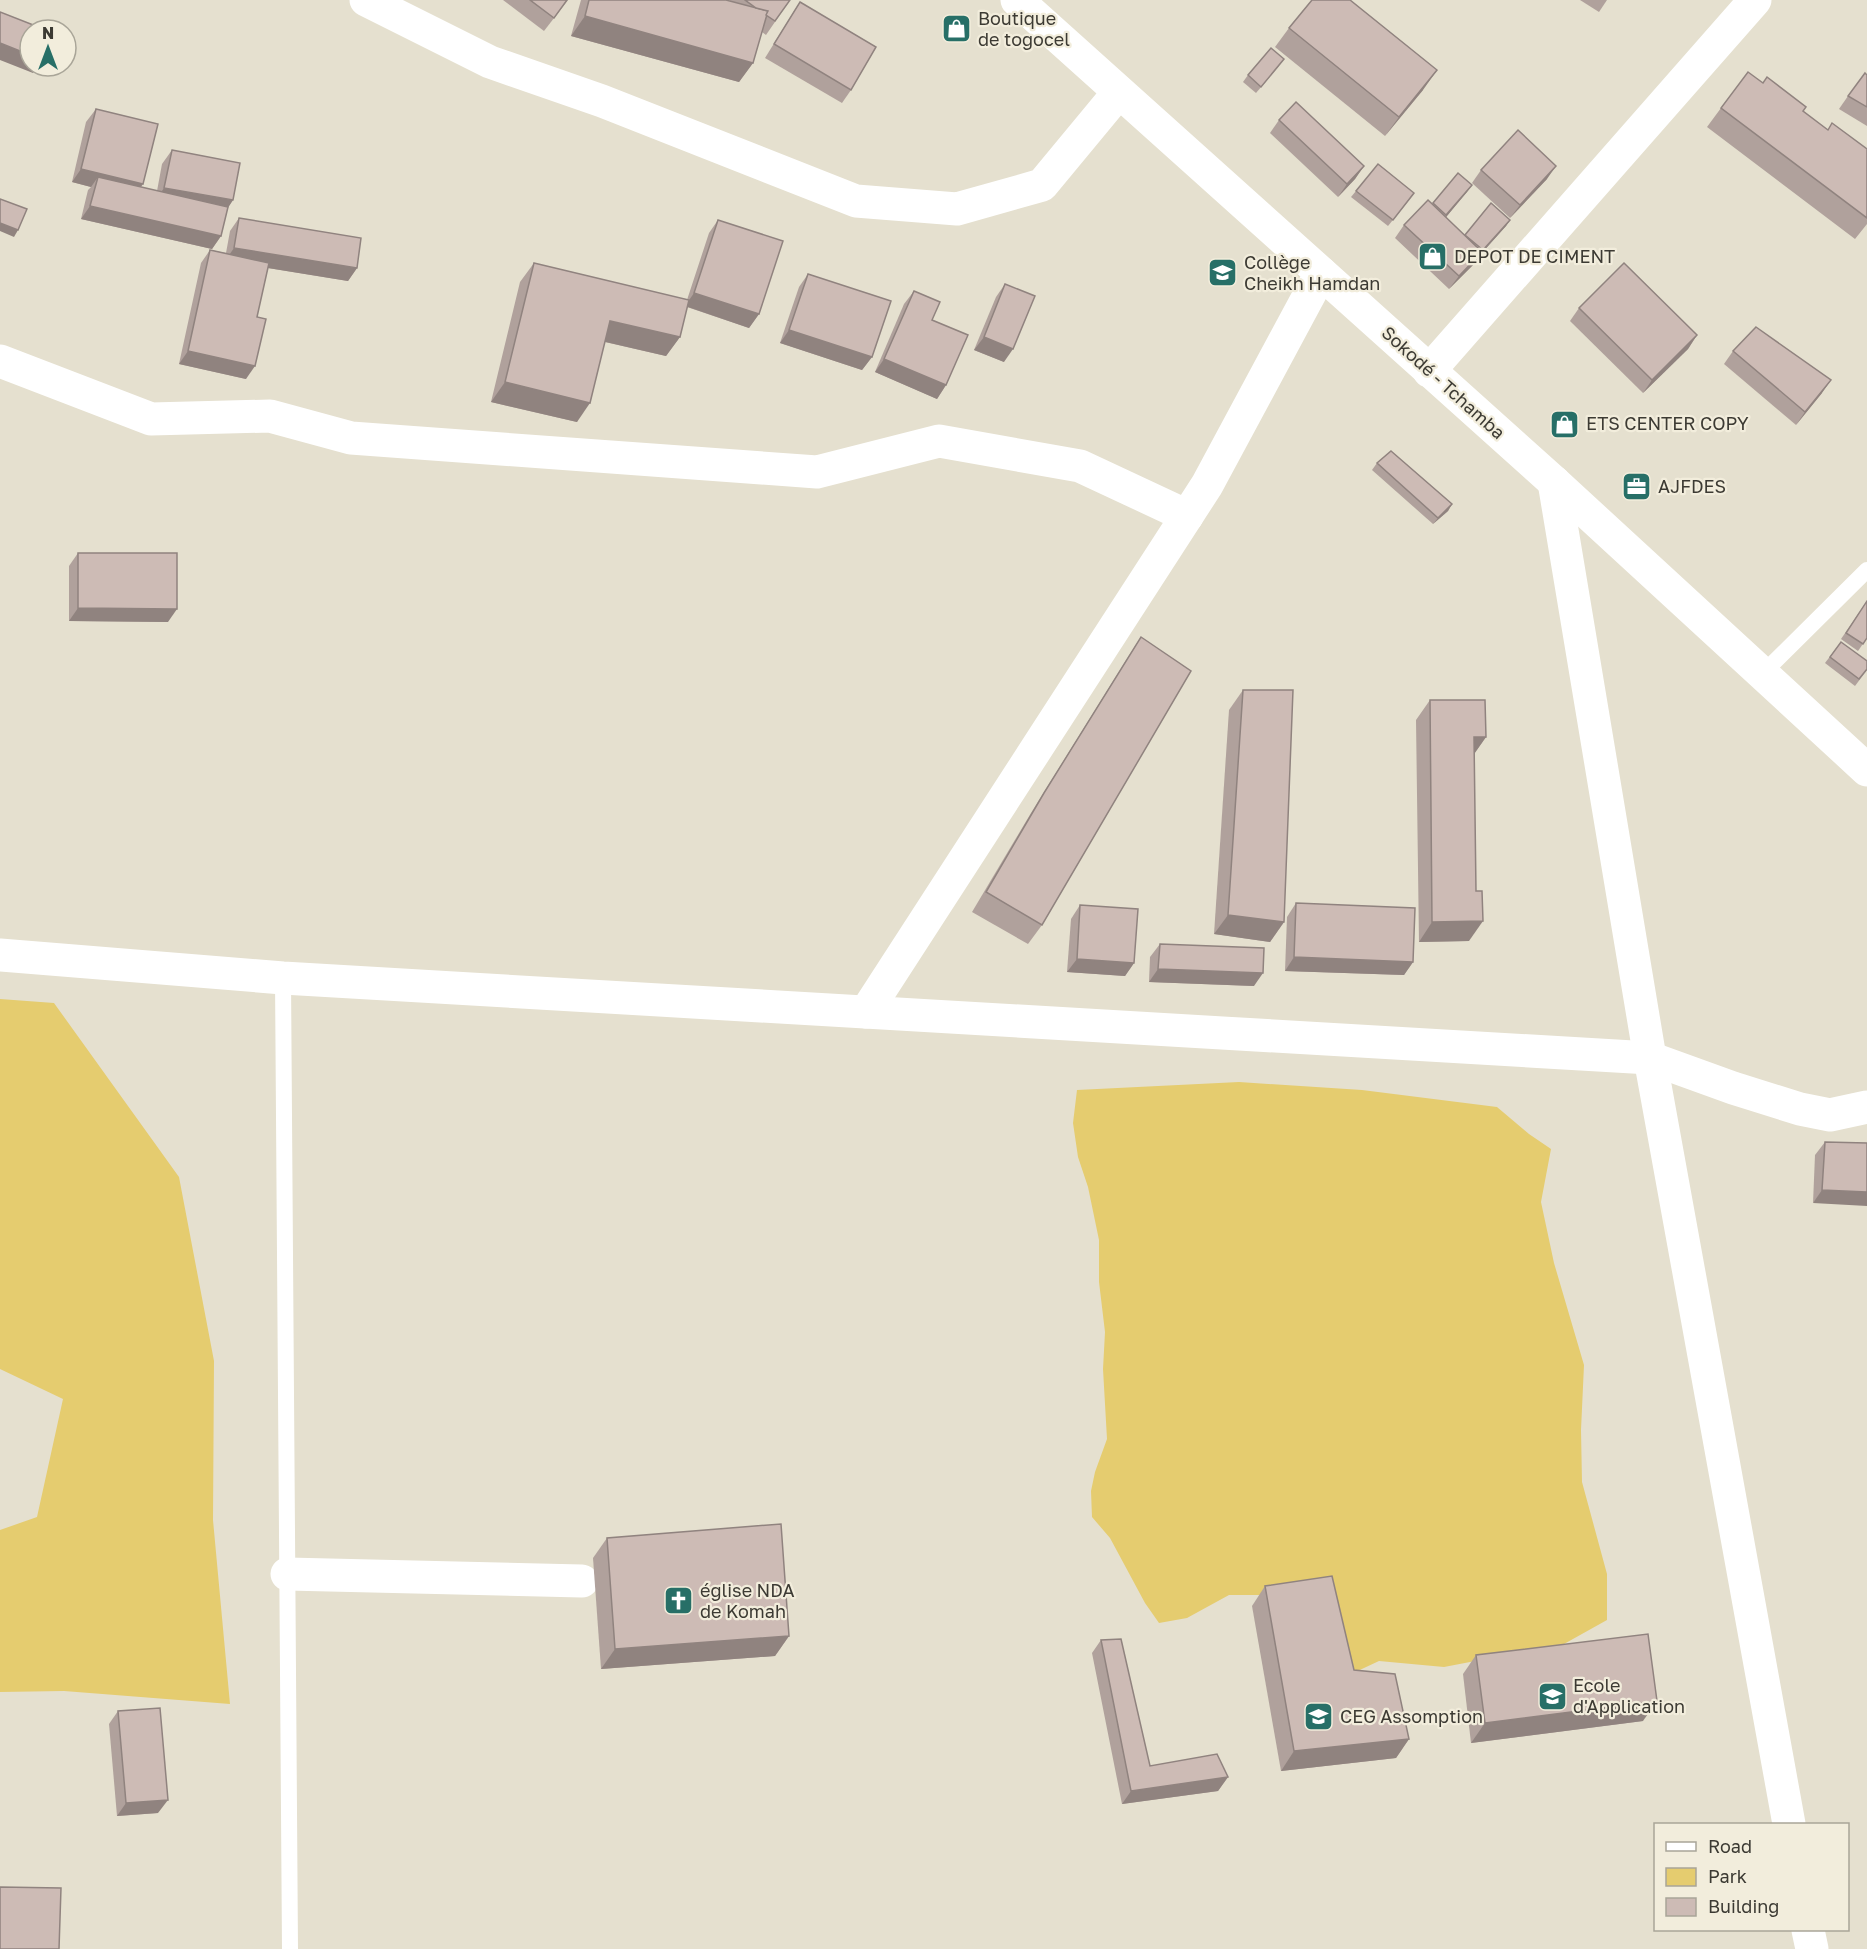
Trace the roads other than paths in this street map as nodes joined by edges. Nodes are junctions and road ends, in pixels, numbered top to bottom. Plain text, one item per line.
1 (366, 0) edge
2 (1017, 0) edge
3 (1755, 0) edge
4 (1119, 92) junction
5 (1321, 273) junction
6 (0, 361) edge
7 (1429, 371) junction
8 (1554, 482) junction
9 (1187, 516) junction
10 (1867, 570) edge
11 (1762, 674) junction
12 (1867, 770) edge
13 (0, 955) edge
14 (283, 978) junction
15 (866, 1012) junction
16 (1650, 1058) junction
17 (1867, 1107) edge
18 (287, 1574) junction
19 (582, 1581) dead end
20 (1789, 1823) edge
21 (1808, 1931) edge
22 (290, 1949) edge
23 (1812, 1949) edge

1 - 4 street
2 - 4 street, Sokodé - Tchamba
3 - 7 street
4 - 5 street, Sokodé - Tchamba
5 - 7 street, Sokodé - Tchamba
5 - 9 street
6 - 9 street
7 - 8 street, Sokodé - Tchamba
8 - 11 street, Sokodé - Tchamba
8 - 16 street
9 - 15 street
10 - 11 lane
11 - 12 street, Sokodé - Tchamba
13 - 14 street
14 - 15 street
14 - 18 lane
15 - 16 street
16 - 17 street
16 - 20 street
18 - 19 street
18 - 22 lane
21 - 23 street

